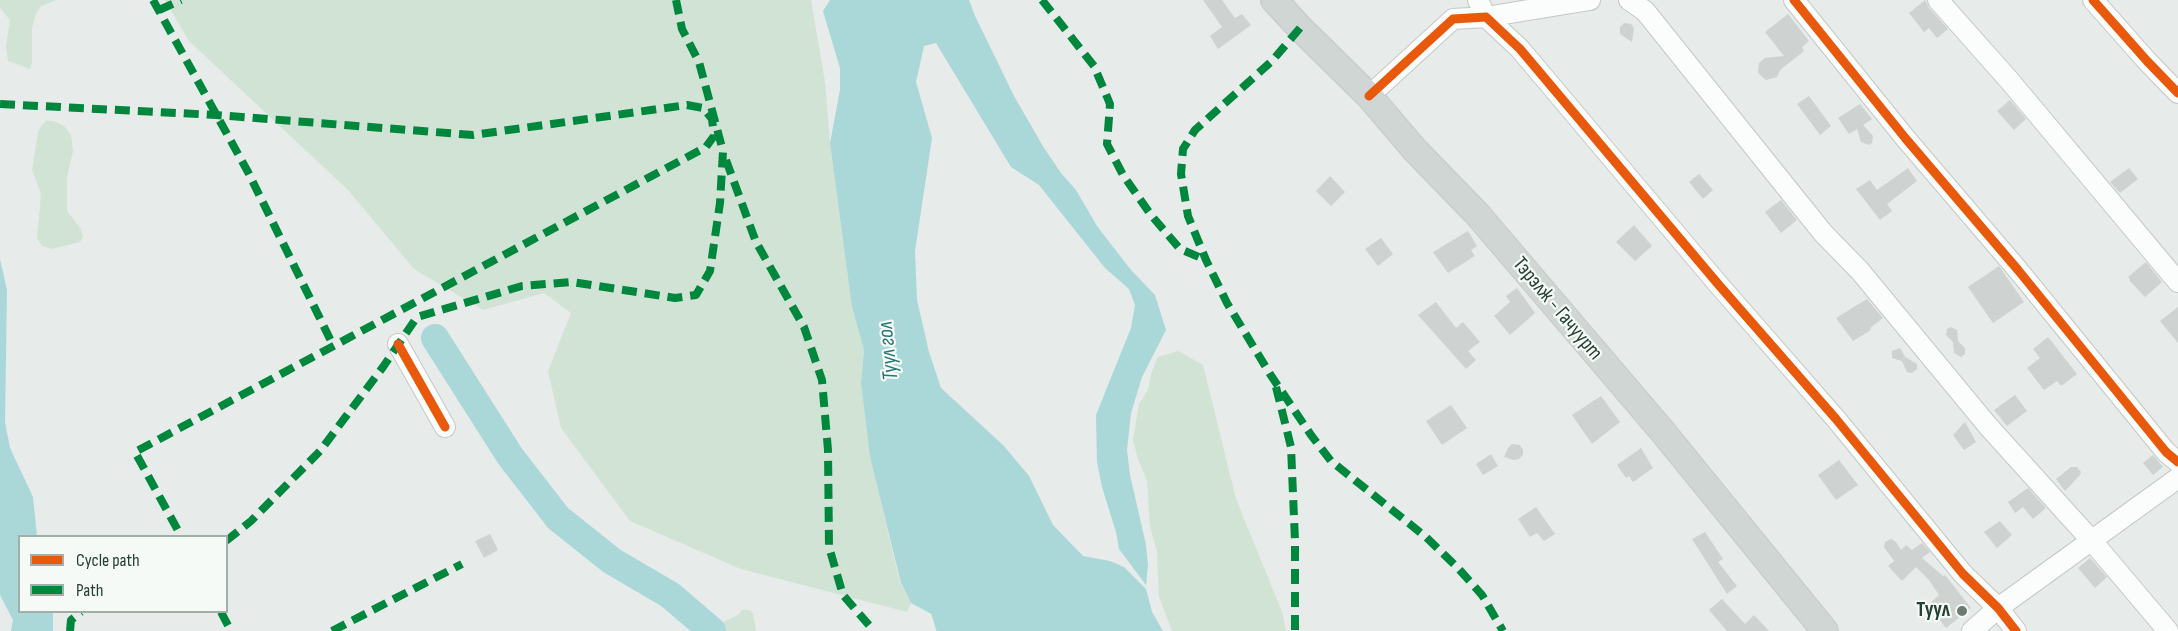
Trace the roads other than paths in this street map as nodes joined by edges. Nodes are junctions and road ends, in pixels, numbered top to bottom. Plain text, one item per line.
1 (1274, 0) edge
2 (1590, 0) edge
3 (1629, 0) edge
4 (1794, 0) edge
5 (1938, 0) edge
6 (2094, 0) edge
7 (1482, 8) edge
8 (2178, 93) edge
9 (1369, 96) junction
10 (2178, 282) edge
11 (398, 345) dead end
12 (445, 427) dead end
13 (2178, 462) edge
14 (2178, 478) edge
15 (2092, 541) junction
16 (1998, 608) junction
17 (1825, 631) edge
18 (1972, 631) edge
19 (2016, 631) edge
20 (2168, 631) edge

1 - 9 main road, Тэрэлж - Гачуурт
2 - 7 street
3 - 15 street
4 - 13 street
5 - 10 street
6 - 8 street
7 - 9 street
7 - 16 street
9 - 17 main road, Тэрэлж - Гачуурт
11 - 12 street
14 - 15 street
15 - 16 street
15 - 20 street
16 - 18 street
16 - 19 street

